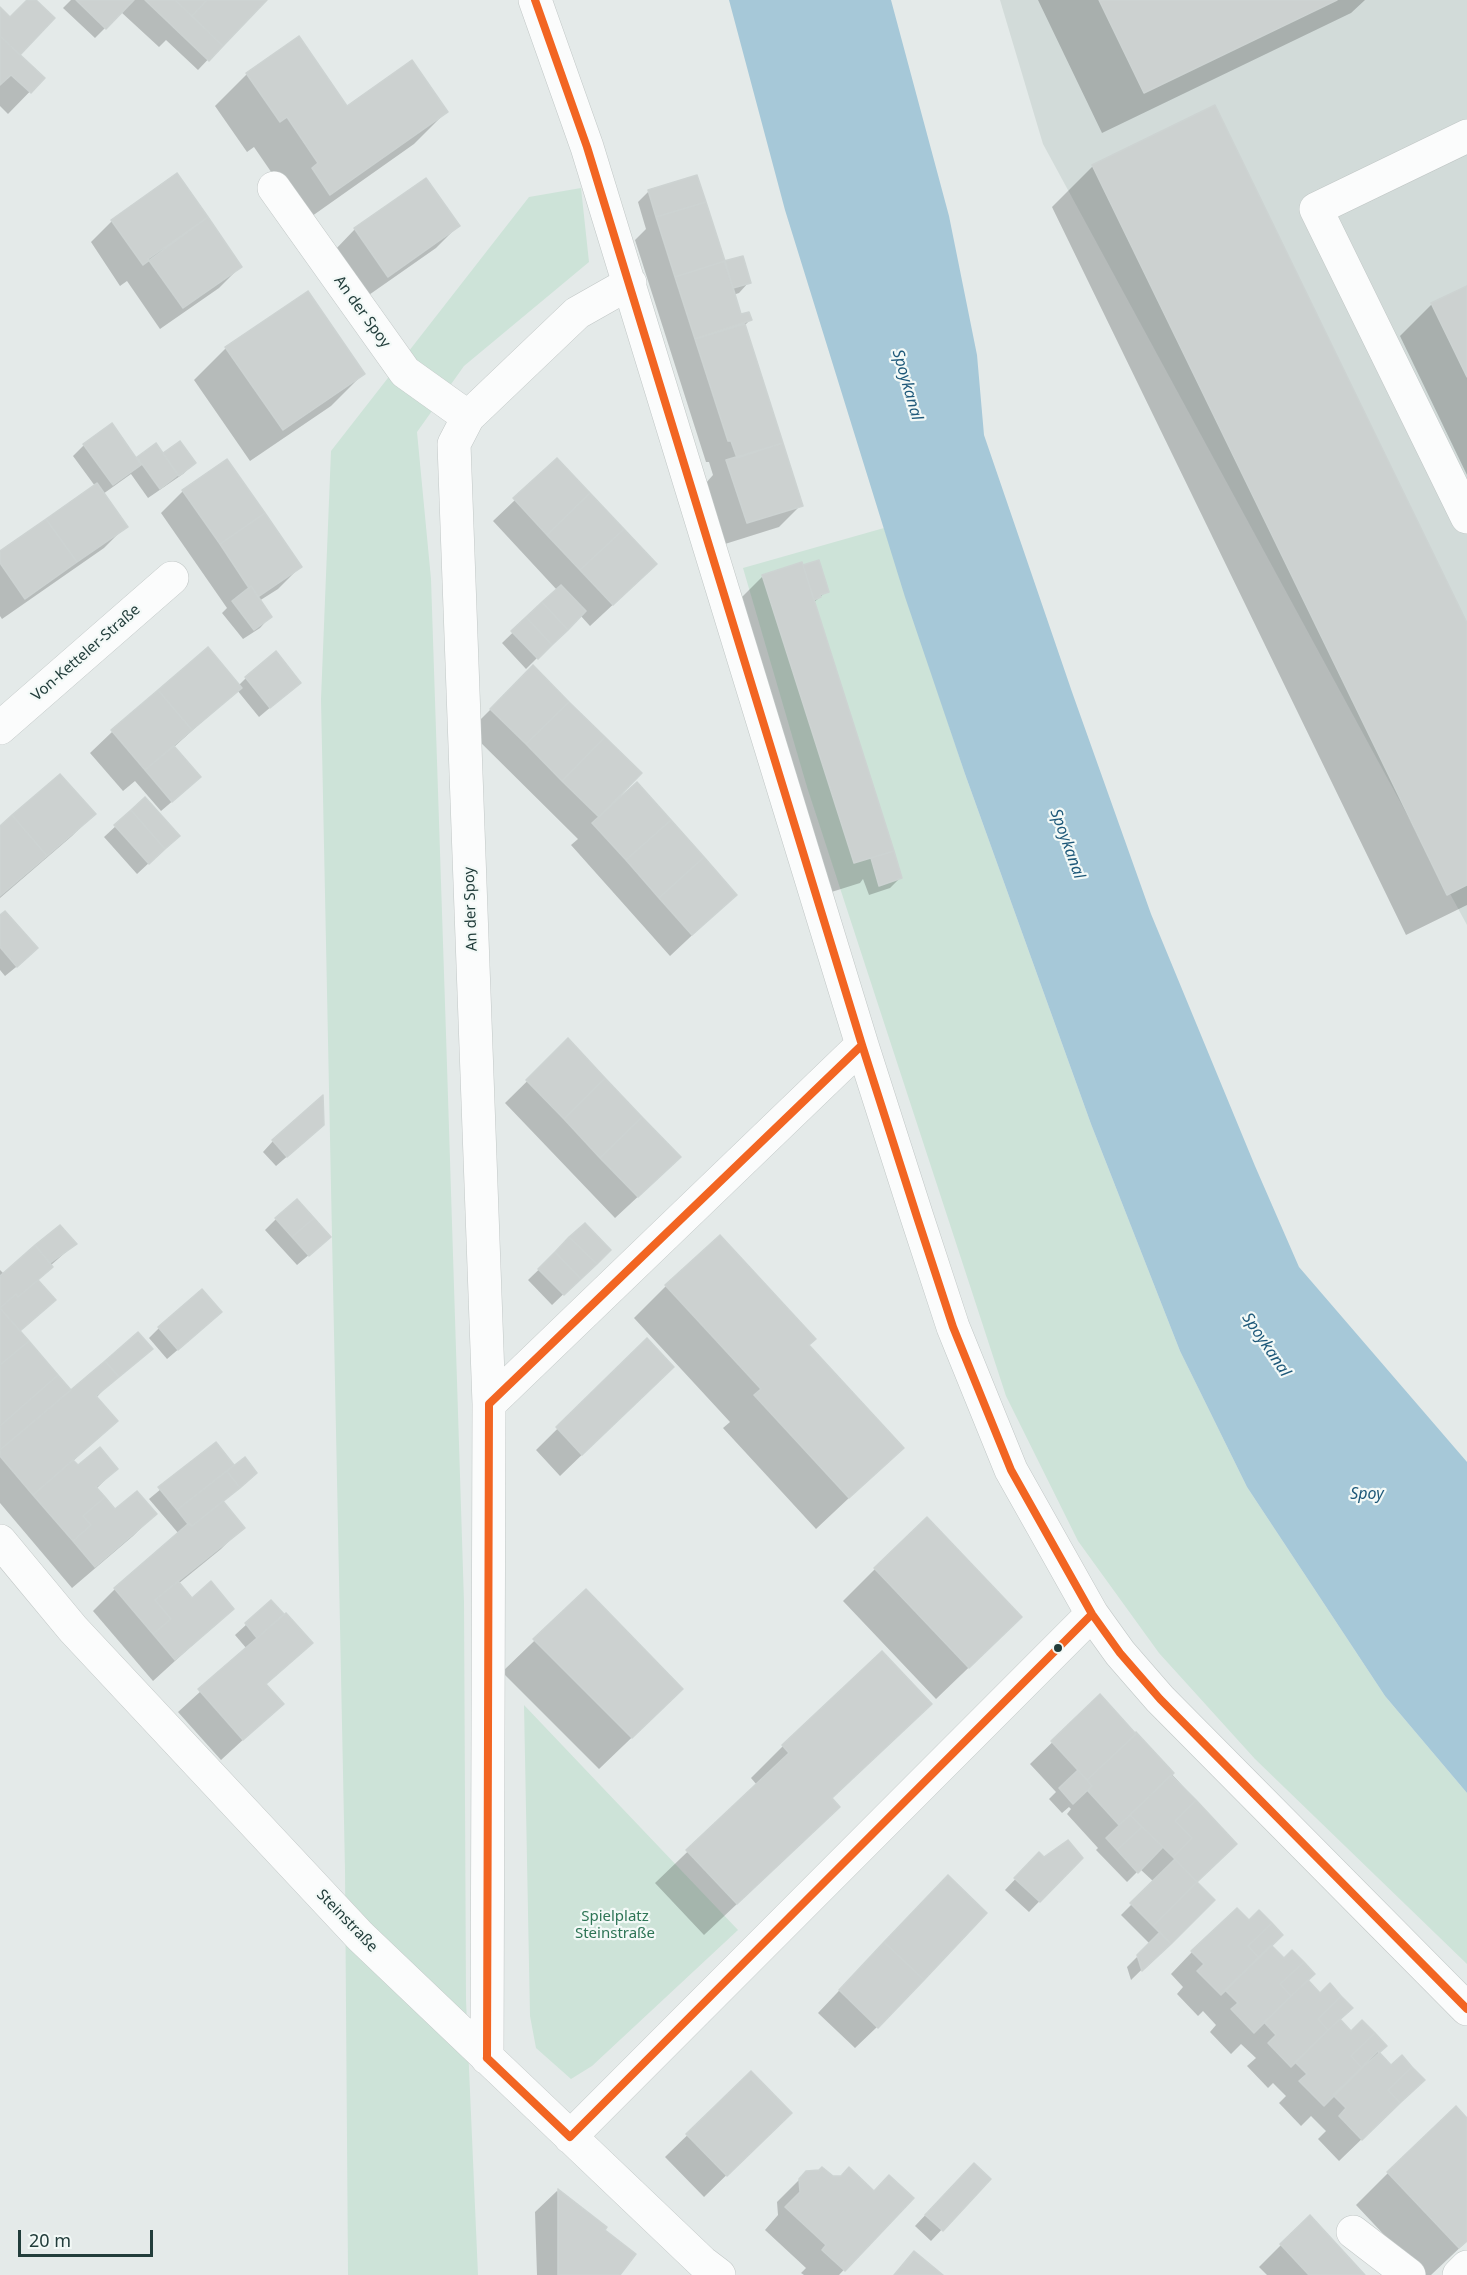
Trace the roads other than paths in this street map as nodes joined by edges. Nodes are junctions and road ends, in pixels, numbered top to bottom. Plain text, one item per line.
1 (535, 0) edge
2 (1467, 136) edge
3 (274, 188) dead end
4 (630, 283) junction
5 (468, 417) junction
6 (1467, 517) edge
7 (172, 578) dead end
8 (0, 728) edge
9 (862, 1045) junction
10 (489, 1404) junction
11 (0, 1541) edge
12 (1092, 1614) junction
13 (1467, 2008) edge
14 (487, 2058) junction
15 (570, 2137) junction
16 (1353, 2232) dead end
17 (1467, 2267) edge
18 (719, 2275) edge
19 (1409, 2275) edge
20 (1459, 2275) edge

1 - 4 street
2 - 6 street
3 - 5 street, An der Spoy
4 - 5 street, An der Spoy
4 - 9 street
5 - 10 street, An der Spoy
7 - 8 street, Von-Ketteler-Straße
9 - 10 street
9 - 12 street
10 - 14 street, An der Spoy
11 - 14 street, Steinstraße
12 - 13 street
12 - 15 street
14 - 15 street, Steinstraße
15 - 18 street, Steinstraße
16 - 19 street
17 - 20 street

